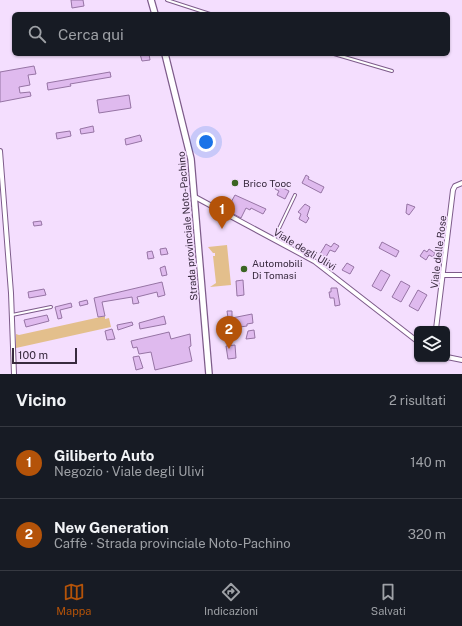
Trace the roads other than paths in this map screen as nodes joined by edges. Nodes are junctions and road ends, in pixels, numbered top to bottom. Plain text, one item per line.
1 (151, 0) edge
2 (167, 0) edge
3 (154, 12) edge
4 (204, 12) edge
5 (166, 56) edge
6 (341, 56) edge
7 (392, 71) dead end
8 (0, 151) edge
9 (462, 183) edge
10 (295, 195) dead end
11 (195, 197) junction
12 (274, 239) junction
13 (443, 275) junction
14 (462, 275) edge
15 (50, 307) dead end
16 (12, 316) junction
17 (436, 326) edge
18 (414, 339) edge
19 (450, 358) edge
20 (462, 360) edge
21 (14, 374) edge
22 (209, 374) edge

1 - 3 street
2 - 4 lane
5 - 11 street, Strada provinciale Noto-Pachino
6 - 7 lane
8 - 16 street
9 - 13 street, Viale delle Rose
10 - 12 lane
11 - 12 street, Viale degli Ulivi
11 - 22 street, Strada provinciale Noto-Pachino
12 - 18 street, Viale degli Ulivi
13 - 14 street
13 - 17 street, Viale delle Rose
15 - 16 lane
16 - 21 street
19 - 20 street

